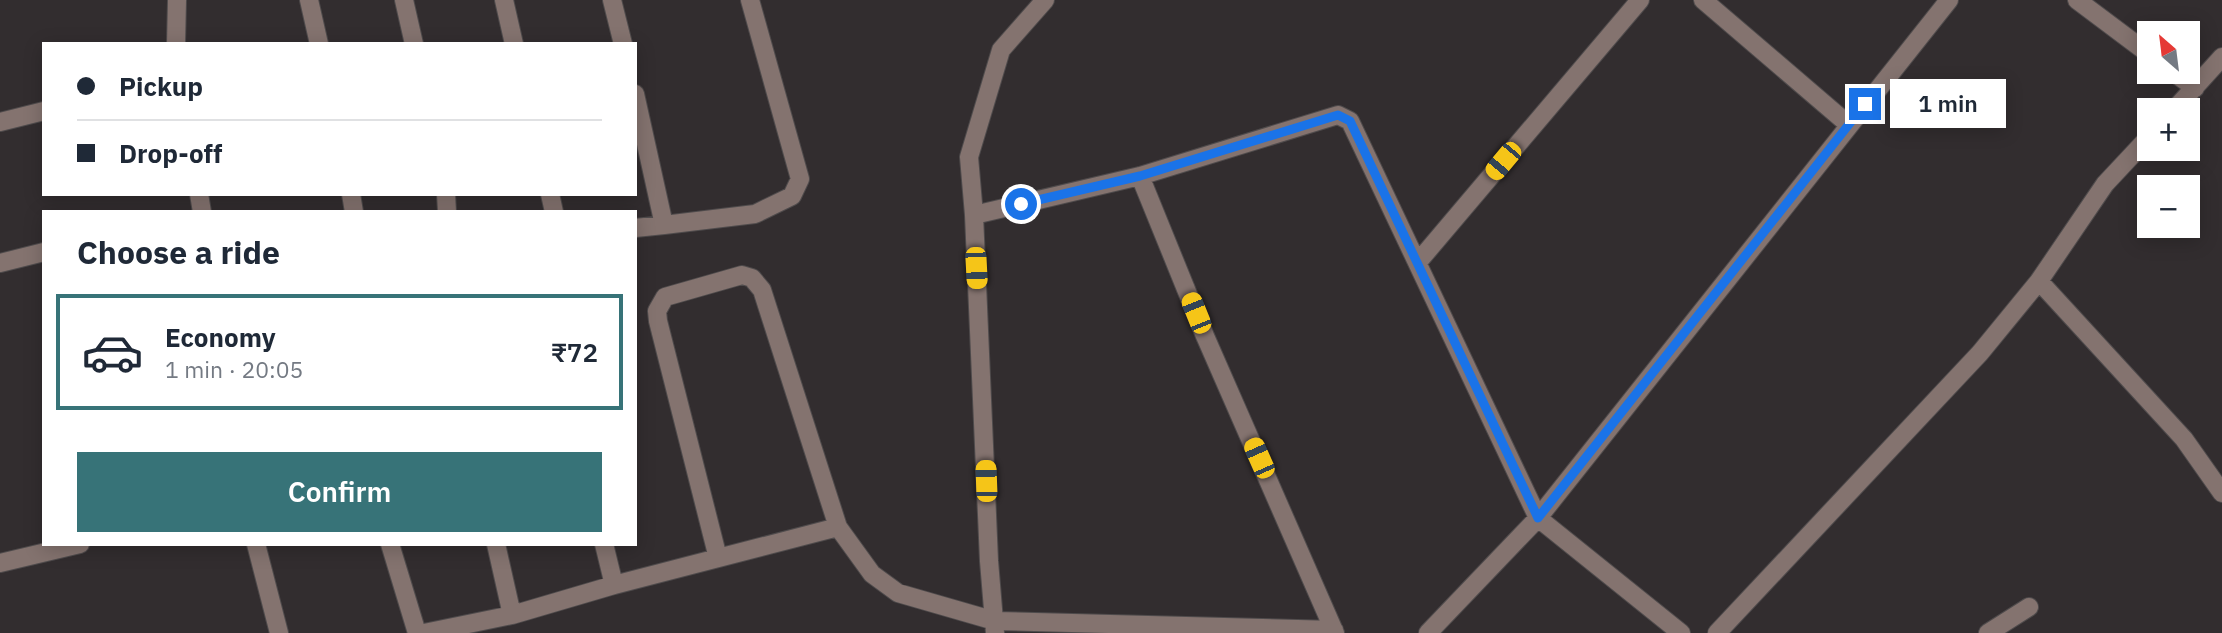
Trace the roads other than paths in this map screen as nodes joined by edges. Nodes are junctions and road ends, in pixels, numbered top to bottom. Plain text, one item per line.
1 (177, 0) edge
2 (309, 0) edge
3 (404, 0) edge
4 (504, 0) edge
5 (612, 0) edge
6 (750, 0) edge
7 (1045, 0) edge
8 (1640, 0) edge
9 (1703, 0) edge
10 (1950, 0) edge
11 (2077, 0) edge
12 (176, 42) edge
13 (318, 42) edge
14 (414, 42) edge
15 (514, 42) edge
16 (622, 42) edge
17 (2137, 45) edge
18 (2222, 57) edge
19 (2190, 84) edge
20 (2195, 88) junction
21 (2185, 98) edge
22 (637, 103) edge
23 (42, 112) edge
24 (0, 122) edge
25 (1849, 125) junction
26 (2137, 150) edge
27 (1140, 176) junction
28 (974, 215) junction
29 (664, 225) junction
30 (637, 229) edge
31 (42, 252) edge
32 (1418, 262) junction
33 (0, 263) edge
34 (2039, 281) junction
35 (2222, 493) edge
36 (1538, 518) junction
37 (838, 527) junction
38 (72, 546) edge
39 (256, 546) edge
40 (391, 546) edge
41 (496, 546) edge
42 (604, 546) edge
43 (718, 558) junction
44 (0, 563) edge
45 (614, 585) junction
46 (2029, 607) dead end
47 (512, 615) junction
48 (995, 627) edge
49 (1335, 631) edge
50 (278, 633) edge
51 (416, 633) edge
52 (424, 633) edge
53 (1428, 633) edge
54 (1681, 633) edge
55 (1717, 633) edge
56 (1988, 633) edge

1 - 12 street
2 - 13 street
3 - 14 street
4 - 15 street
5 - 16 street
6 - 29 street
7 - 28 street
8 - 32 street
9 - 25 street
10 - 25 street
11 - 17 street
18 - 20 street
19 - 20 street
20 - 21 street
22 - 29 street
23 - 24 street
25 - 36 street
26 - 34 street
27 - 28 street
27 - 32 street
27 - 49 street
28 - 48 street
29 - 30 street
31 - 33 street
32 - 36 street
34 - 35 street
34 - 55 street
36 - 53 street
36 - 54 street
37 - 43 street
37 - 43 street
37 - 48 street
38 - 44 street
39 - 50 street
40 - 51 street
41 - 47 street
42 - 45 street
43 - 45 street
45 - 47 street
46 - 56 street
47 - 52 street
48 - 49 street

